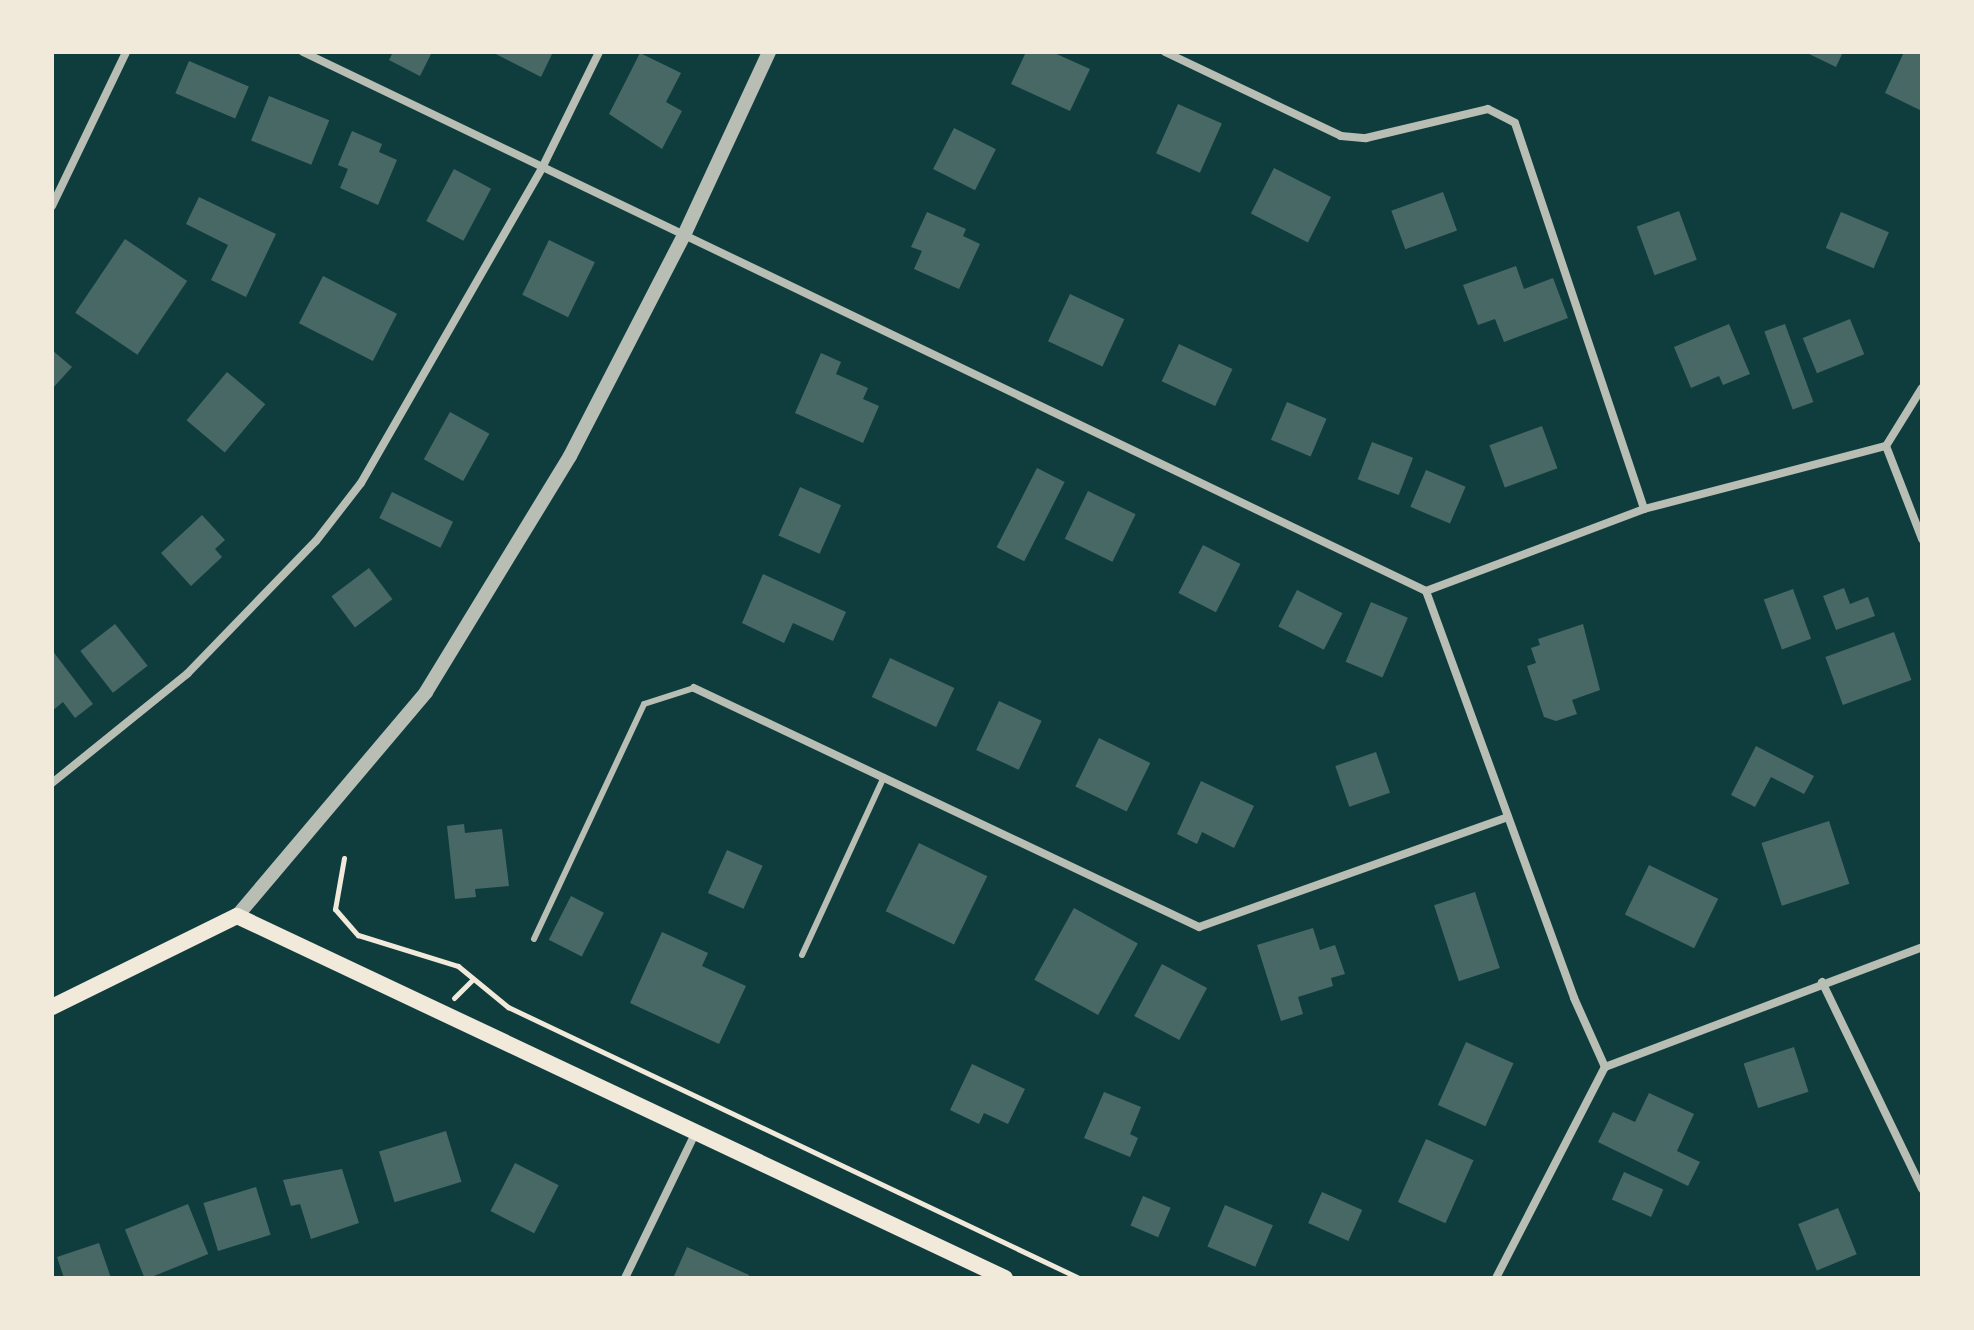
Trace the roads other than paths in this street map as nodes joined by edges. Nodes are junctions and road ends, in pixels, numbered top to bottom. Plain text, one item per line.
1 (126, 52) edge
2 (303, 52) edge
3 (599, 52) edge
4 (769, 52) edge
5 (1165, 52) edge
6 (543, 166) junction
7 (52, 206) edge
8 (685, 233) junction
9 (1922, 388) edge
10 (1886, 446) junction
11 (1644, 509) junction
12 (1922, 539) edge
13 (1426, 591) junction
14 (694, 688) joint
15 (884, 777) junction
16 (52, 783) edge
17 (1508, 817) junction
18 (237, 916) junction
19 (534, 939) dead end
20 (1922, 947) edge
21 (802, 955) dead end
22 (1822, 982) junction
23 (52, 1007) edge
24 (1605, 1067) junction
25 (695, 1134) junction
26 (1922, 1189) edge
27 (625, 1278) edge
28 (1005, 1278) edge
29 (1496, 1278) edge

1 - 7 street
2 - 6 street
3 - 6 street
4 - 8 street
5 - 11 street
6 - 8 street
6 - 16 street
8 - 13 street
8 - 18 street
9 - 10 street
10 - 11 street
10 - 12 street
11 - 13 street
13 - 17 street
14 - 15 street
14 - 19 lane
15 - 17 street
15 - 21 lane
17 - 24 street
18 - 23 main road
18 - 25 main road
20 - 22 street
22 - 24 street
22 - 26 street
24 - 29 street
25 - 27 street
25 - 28 main road

